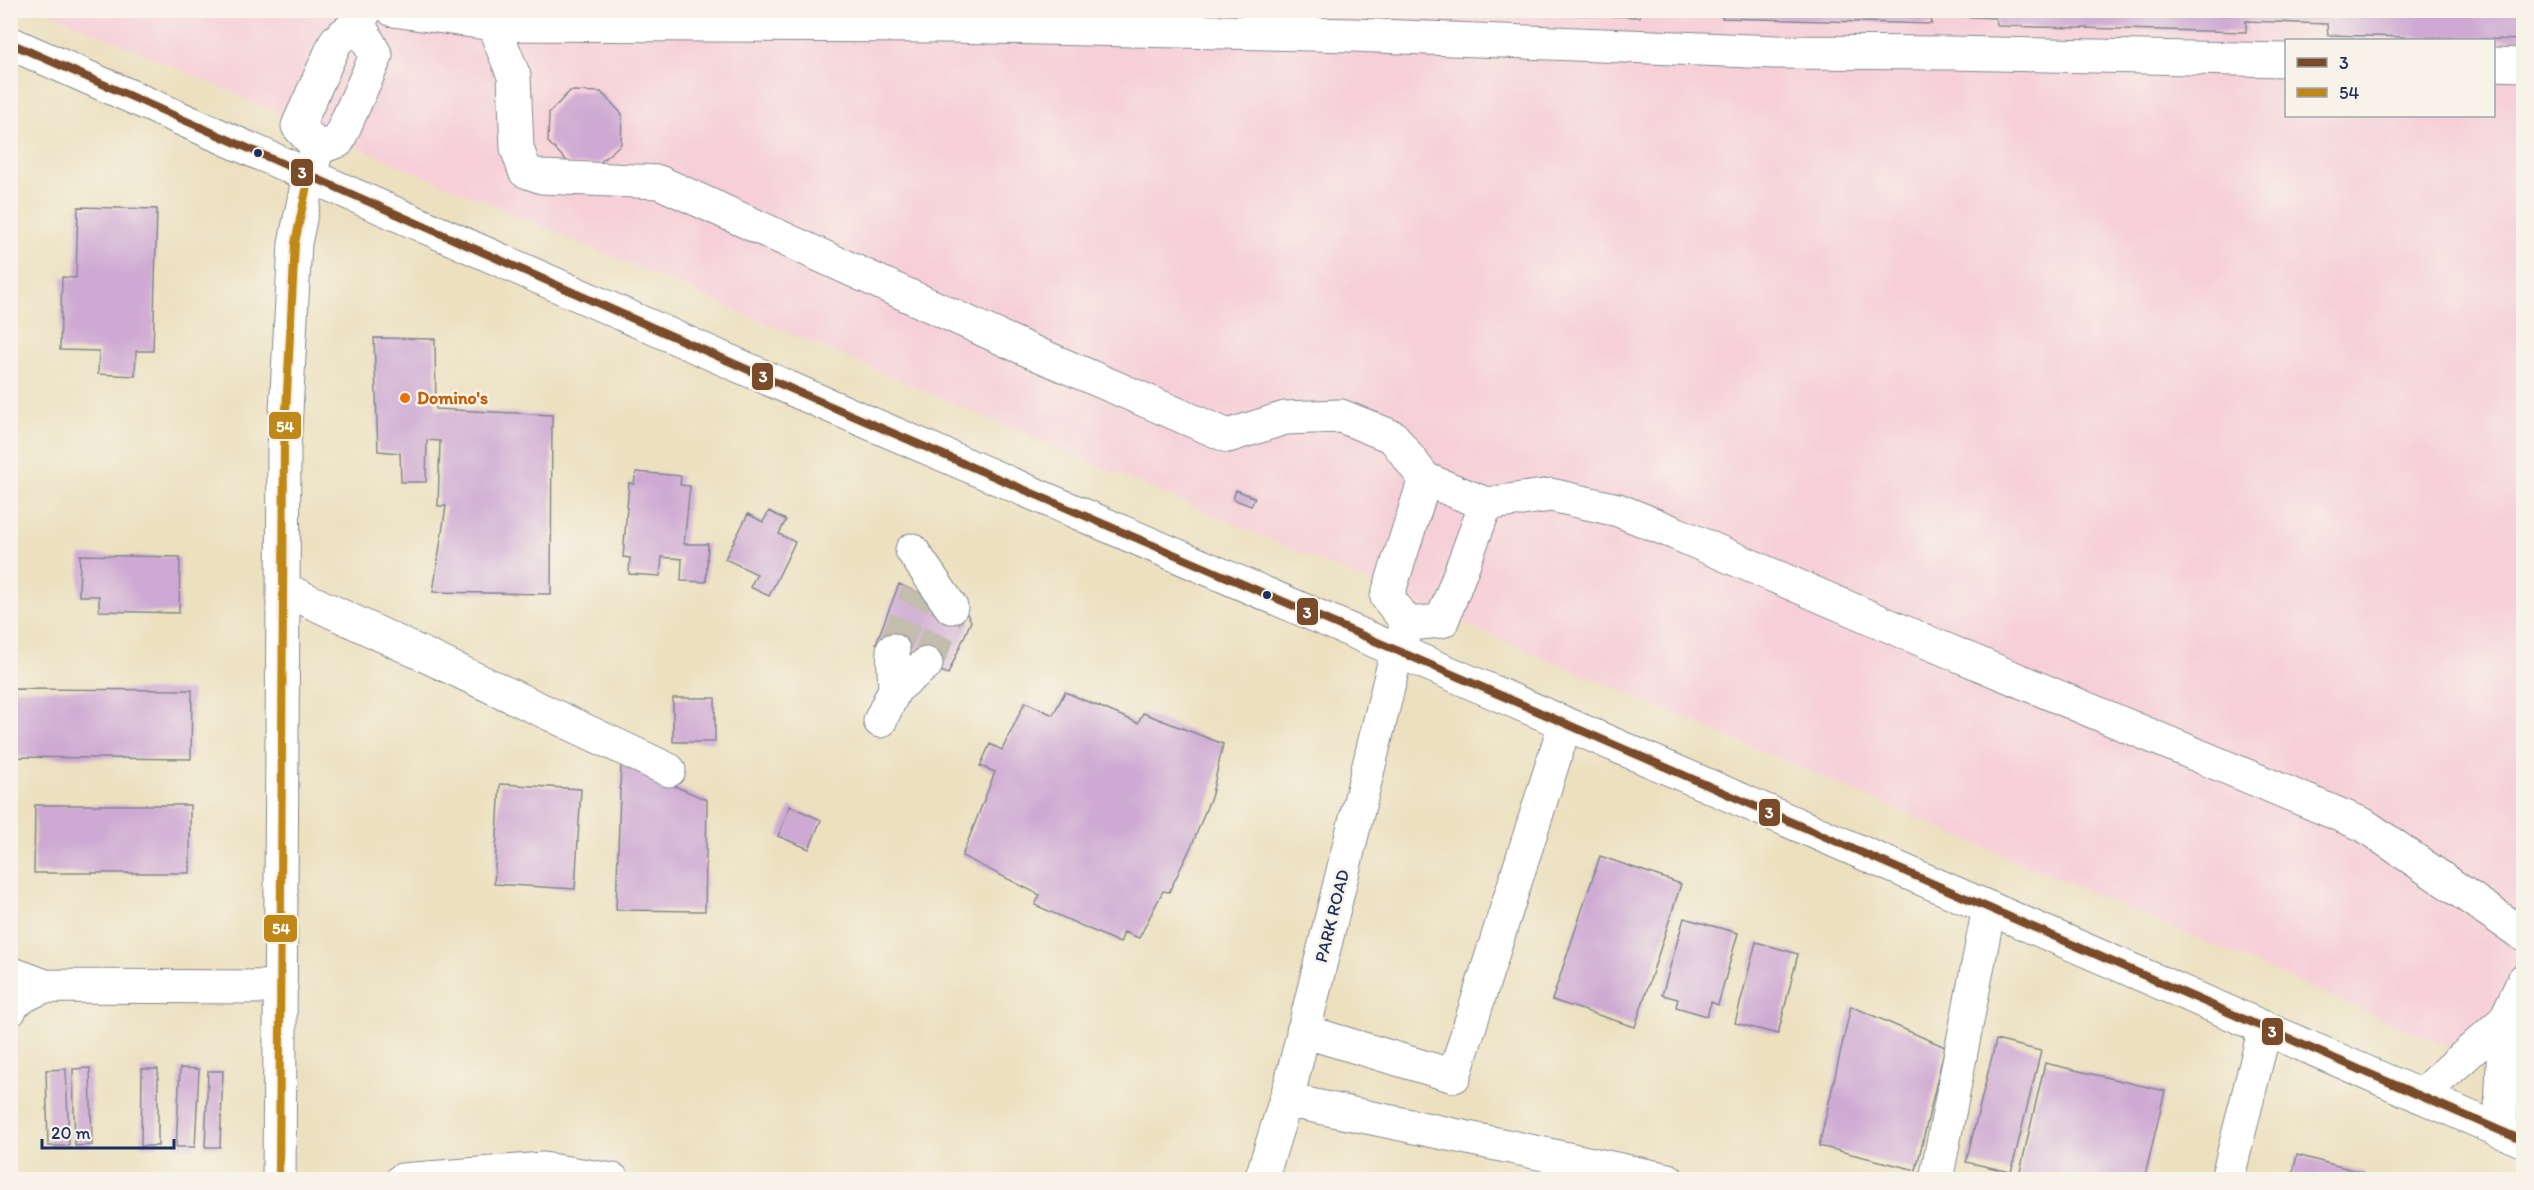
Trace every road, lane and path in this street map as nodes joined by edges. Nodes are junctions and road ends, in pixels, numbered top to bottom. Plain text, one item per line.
1 (393, 10) edge
2 (362, 17) edge
3 (772, 18) edge
4 (493, 24) junction
5 (10, 43) edge
6 (2285, 60) edge
7 (2495, 64) edge
8 (2523, 65) edge
9 (314, 162) junction
10 (1425, 478) junction
11 (1486, 504) junction
12 (284, 589) junction
13 (918, 592) tunnel mouth
14 (951, 607) dead end
15 (1403, 637) junction
16 (892, 650) tunnel mouth
17 (927, 664) tunnel mouth
18 (895, 689) junction
19 (880, 721) dead end
20 (1566, 724) junction
21 (669, 770) dead end
22 (1989, 908) junction
23 (2523, 935) edge
24 (10, 973) edge
25 (2523, 980) edge
26 (45, 986) junction
27 (281, 987) junction
28 (10, 1010) edge
29 (2505, 1020) junction
30 (2265, 1028) junction
31 (1303, 1031) junction
32 (2420, 1095) junction
33 (1286, 1100) junction
34 (2512, 1136) edge
35 (279, 1179) edge
36 (402, 1179) edge
37 (613, 1179) edge
38 (1261, 1179) edge
39 (1668, 1179) edge
40 (1936, 1179) edge
41 (2227, 1179) edge

1 - 4 main road
2 - 9 main road
2 - 9 main road
3 - 4 main road
3 - 6 main road
4 - 10 main road
5 - 9 main road
7 - 8 main road
9 - 12 main road
9 - 15 main road
10 - 11 main road
10 - 15 main road
11 - 15 main road
11 - 23 main road
12 - 21 main road
12 - 27 main road
13 - 14 main road
15 - 20 main road
15 - 31 main road, PARK ROAD
16 - 18 main road
17 - 18 main road
18 - 19 main road
20 - 22 main road
20 - 31 main road
22 - 30 main road
22 - 40 main road
24 - 26 main road
25 - 29 main road
26 - 27 main road
26 - 28 main road
27 - 35 main road
29 - 32 main road
29 - 34 main road
30 - 32 main road
30 - 41 main road
31 - 33 main road, PARK ROAD
32 - 34 main road
33 - 38 main road, PARK ROAD
33 - 39 main road
36 - 37 main road

